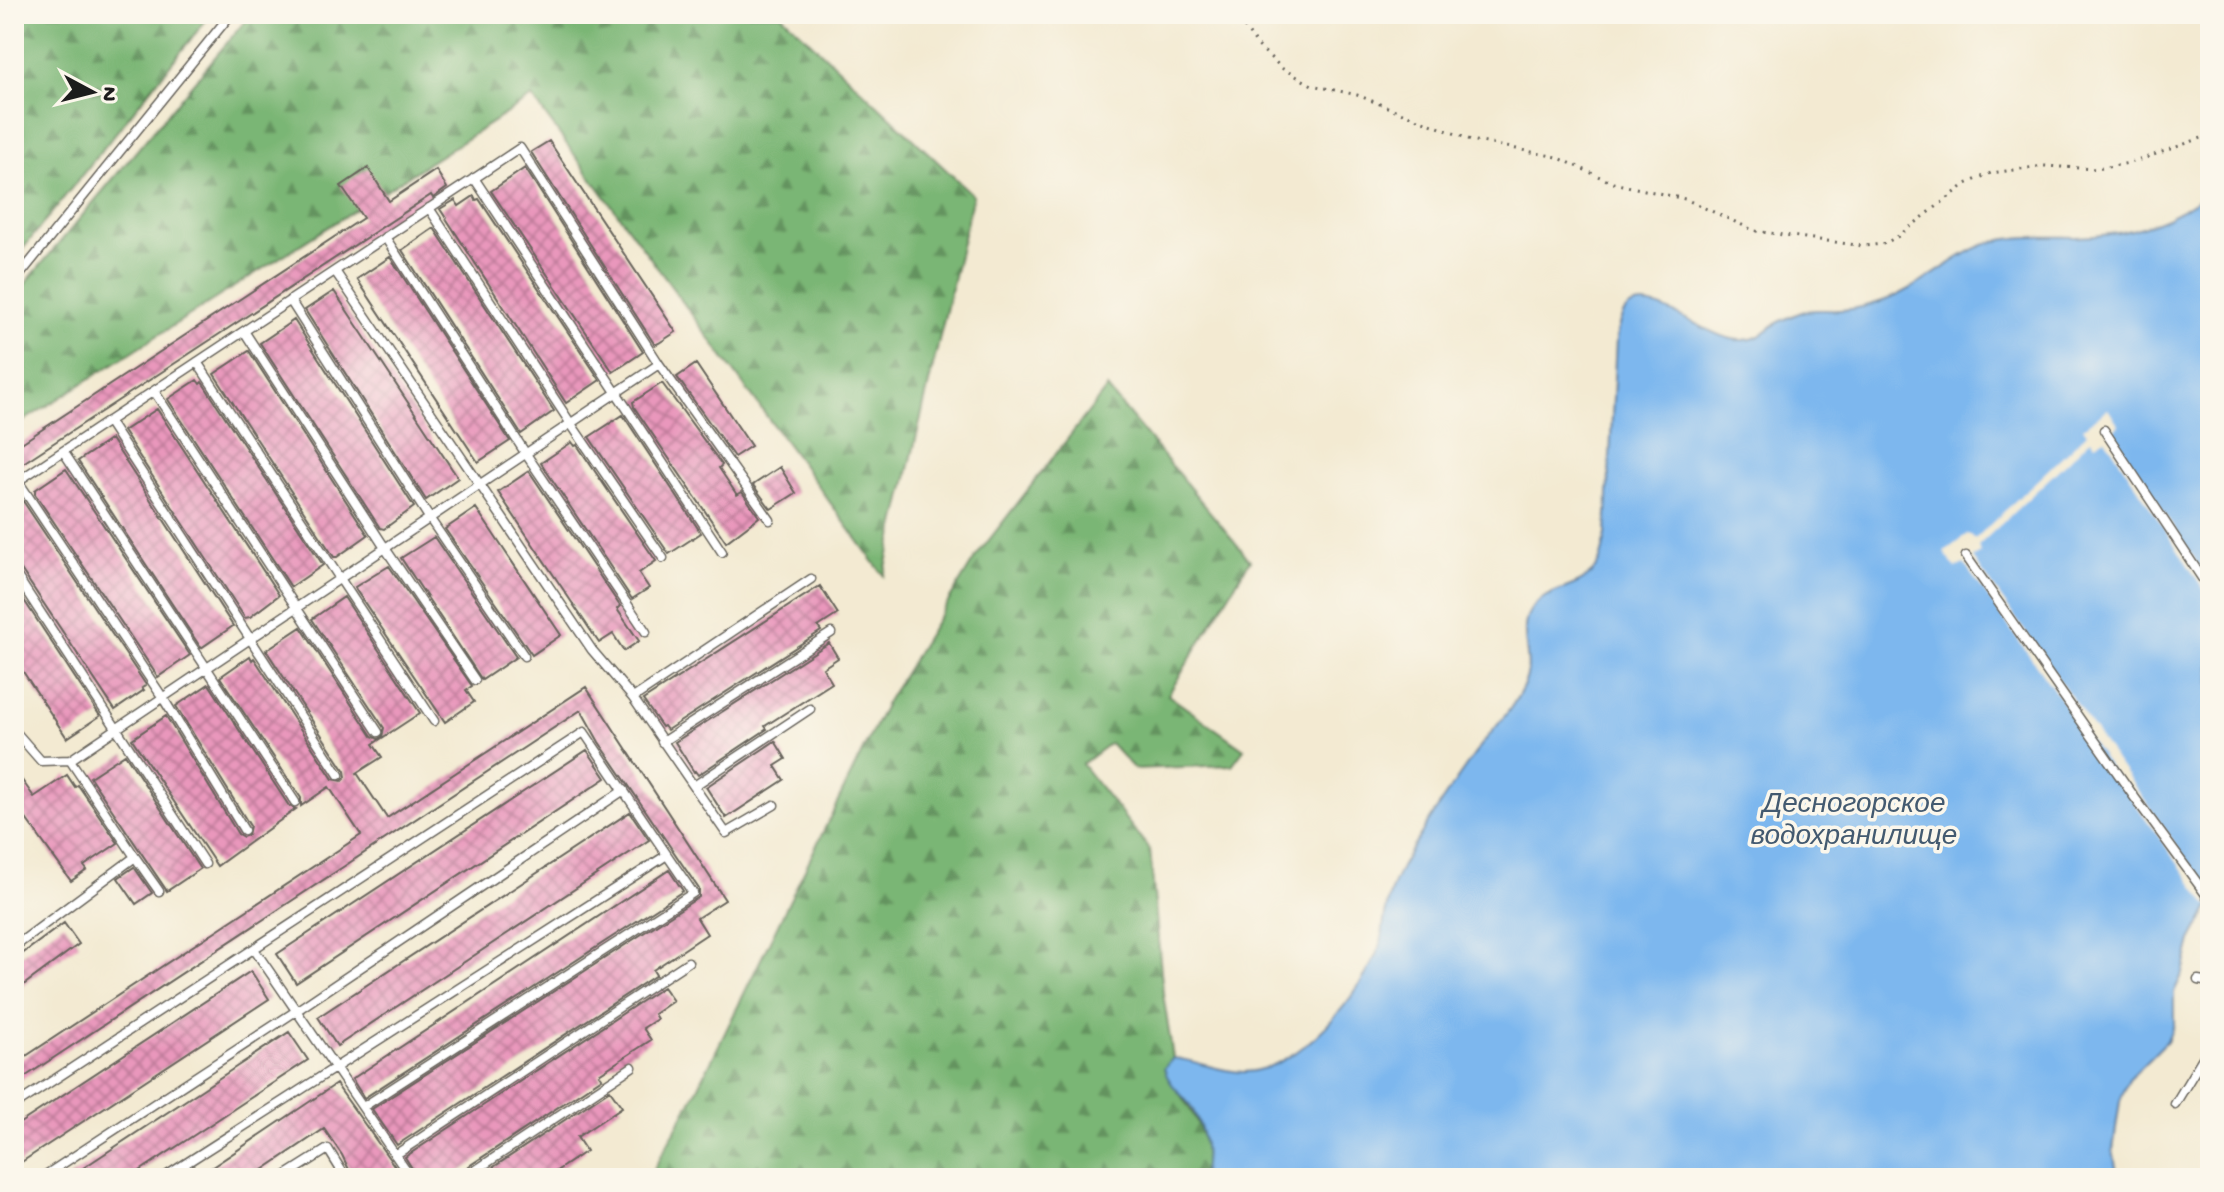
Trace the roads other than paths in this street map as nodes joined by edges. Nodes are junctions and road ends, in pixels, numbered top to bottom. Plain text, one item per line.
1 (231, 14) edge
2 (474, 178) junction
3 (429, 208) junction
4 (385, 237) junction
5 (335, 271) junction
6 (14, 282) edge
7 (290, 300) junction
8 (244, 331) junction
9 (197, 362) junction
10 (659, 364) junction
11 (154, 391) junction
12 (617, 393) junction
13 (108, 421) junction
14 (571, 424) junction
15 (2104, 430) dead end
16 (63, 451) junction
17 (526, 454) junction
18 (16, 482) edge
19 (480, 485) junction
20 (430, 519) junction
21 (770, 520) dead end
22 (385, 548) junction
23 (722, 552) dead end
24 (1966, 556) dead end
25 (663, 558) dead end
26 (14, 572) edge
27 (340, 579) junction
28 (811, 579) dead end
29 (2210, 590) edge
30 (296, 609) junction
31 (646, 632) dead end
32 (831, 633) dead end
33 (250, 640) junction
34 (524, 656) dead end
35 (207, 669) junction
36 (475, 680) dead end
37 (163, 698) junction
38 (633, 698) junction
39 (810, 709) dead end
40 (434, 721) dead end
41 (14, 730) edge
42 (116, 730) junction
43 (378, 732) dead end
44 (662, 742) junction
45 (70, 760) junction
46 (339, 775) dead end
47 (694, 786) junction
48 (624, 790) junction
49 (295, 802) dead end
50 (774, 805) dead end
51 (244, 830) dead end
52 (667, 855) junction
53 (135, 857) junction
54 (205, 864) dead end
55 (159, 891) dead end
56 (2210, 900) edge
57 (14, 947) edge
58 (254, 949) junction
59 (688, 962) dead end
60 (2198, 980) dead end
61 (2210, 982) edge
62 (296, 1011) junction
63 (2210, 1046) edge
64 (632, 1067) dead end
65 (336, 1068) junction
66 (2175, 1104) dead end
67 (14, 1106) edge
68 (363, 1107) junction
69 (395, 1155) junction
70 (41, 1178) edge
71 (163, 1178) edge
72 (282, 1178) edge
73 (346, 1178) edge
74 (411, 1178) edge
75 (464, 1178) edge

1 - 6 lane
2 - 3 lane
2 - 10 lane
2 - 12 lane
3 - 4 lane
3 - 14 lane
4 - 5 lane
4 - 17 lane
5 - 7 lane
5 - 19 lane
7 - 8 lane
7 - 20 lane
8 - 9 lane
8 - 22 lane
9 - 11 lane
9 - 27 lane
10 - 12 lane
10 - 21 lane
11 - 13 lane
11 - 30 lane
12 - 14 lane
12 - 23 lane
13 - 16 lane
13 - 33 lane
14 - 17 lane
14 - 25 lane
15 - 29 lane
16 - 18 lane
16 - 35 lane
17 - 19 lane
17 - 31 lane
18 - 37 lane
19 - 20 lane
19 - 38 lane
20 - 22 lane
20 - 34 lane
22 - 27 lane
22 - 36 lane
24 - 56 lane
26 - 42 lane
27 - 30 lane
27 - 40 lane
28 - 38 lane
30 - 33 lane
30 - 43 lane
32 - 44 lane
33 - 35 lane
33 - 46 lane
35 - 37 lane
35 - 49 lane
37 - 42 lane
37 - 51 lane
38 - 44 lane
39 - 47 lane
41 - 45 lane
42 - 45 lane
42 - 54 lane
44 - 47 lane
45 - 53 lane
47 - 50 lane
48 - 52 lane
48 - 58 lane
48 - 62 lane
52 - 65 lane
52 - 68 lane
53 - 55 lane
53 - 57 lane
58 - 62 lane
58 - 67 lane
59 - 69 lane
60 - 61 lane
62 - 65 lane
62 - 70 lane
63 - 66 lane
64 - 75 lane
65 - 68 lane
65 - 71 lane
68 - 69 lane
69 - 74 lane
72 - 73 lane

